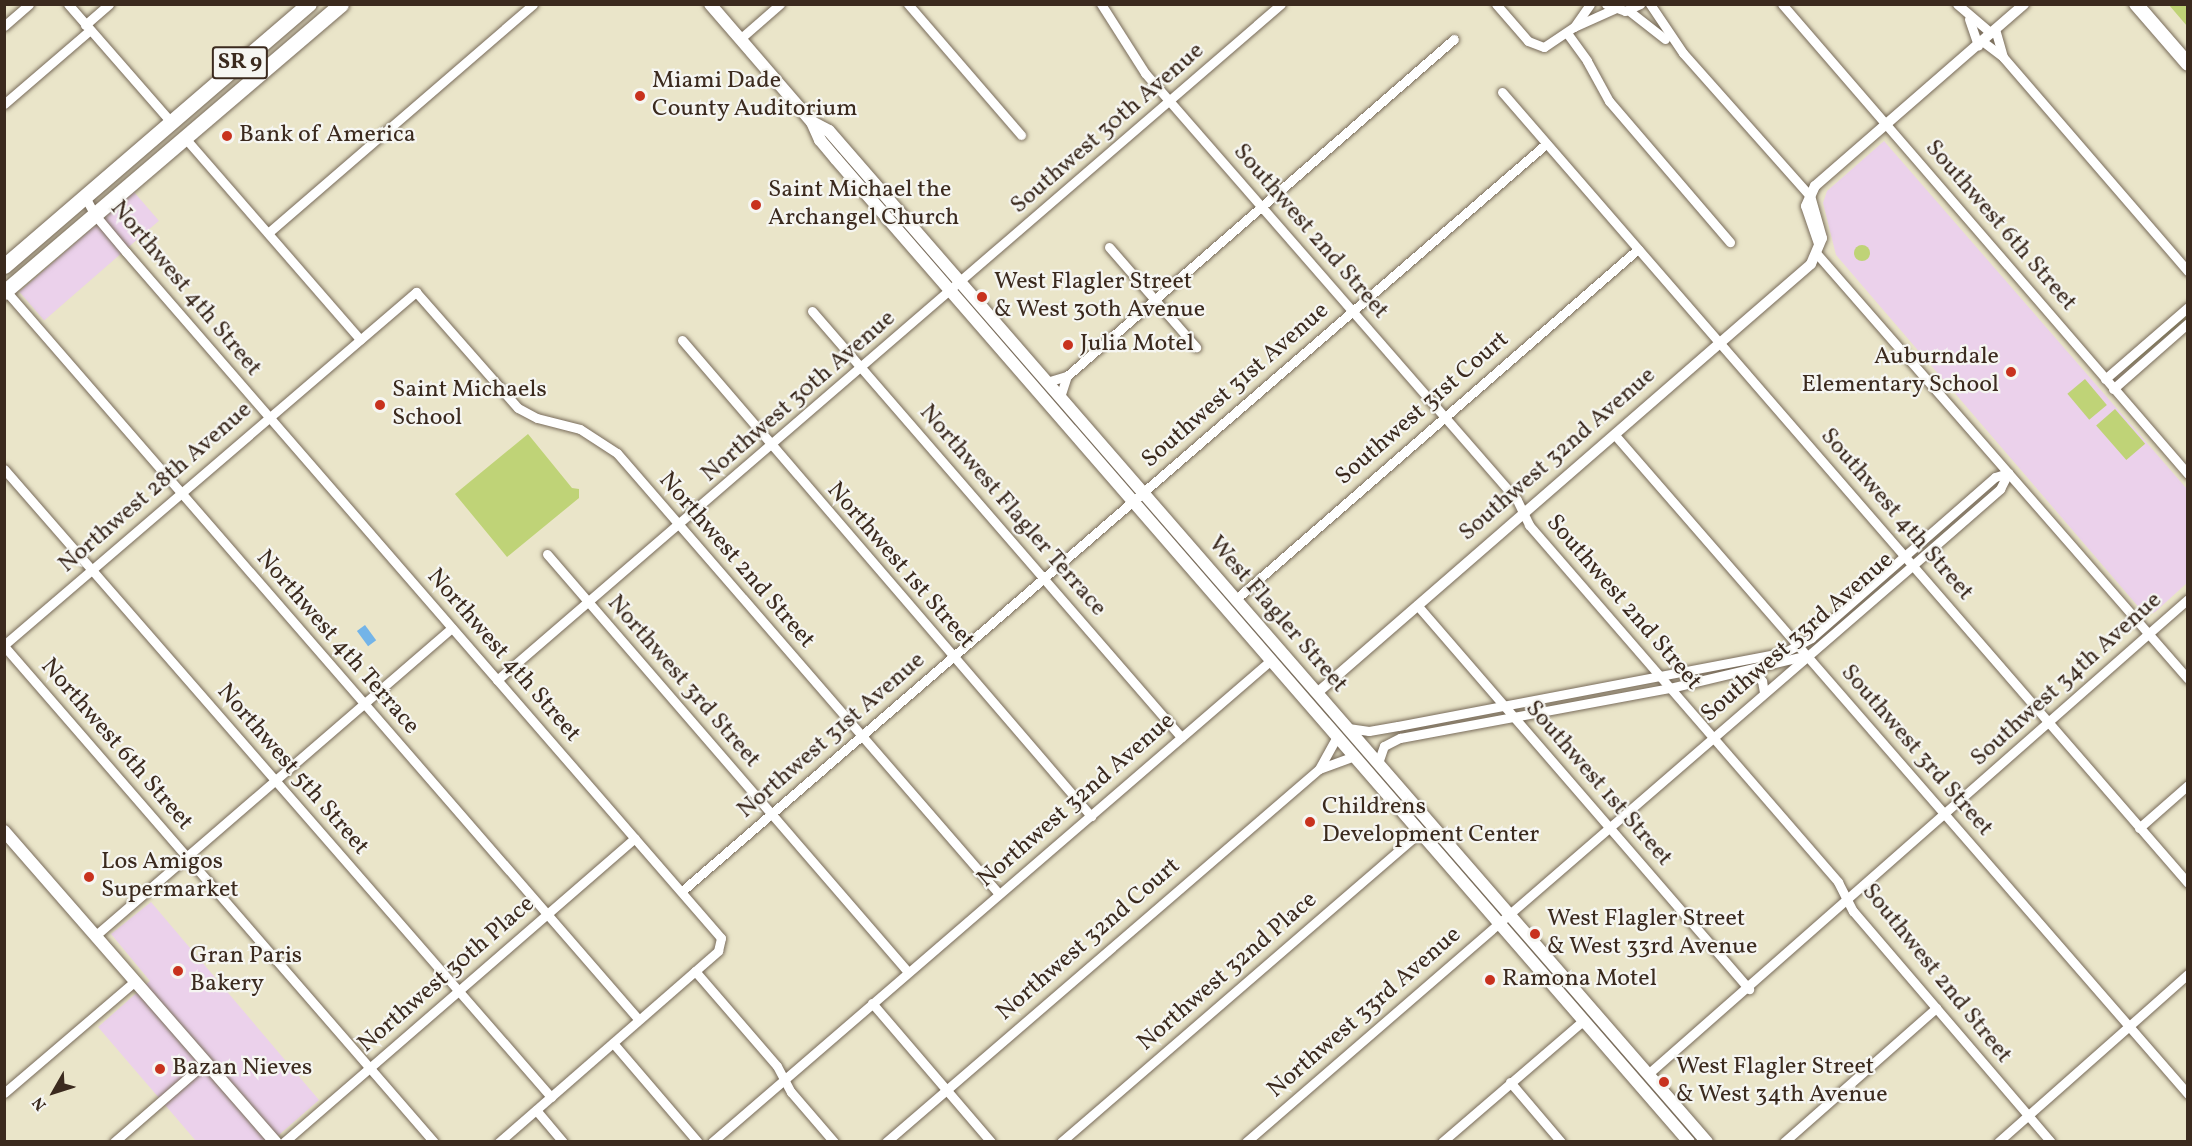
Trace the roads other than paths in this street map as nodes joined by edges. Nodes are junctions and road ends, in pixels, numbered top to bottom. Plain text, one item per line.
1 (29, 4) edge
2 (68, 4) edge
3 (109, 4) edge
4 (309, 4) edge
5 (341, 4) edge
6 (533, 4) edge
7 (711, 4) edge
8 (780, 4) edge
9 (909, 4) edge
10 (1101, 4) edge
11 (1281, 4) edge
12 (1496, 4) edge
13 (1590, 4) edge
14 (1640, 4) edge
15 (1650, 4) edge
16 (1782, 4) edge
17 (1957, 4) edge
18 (2024, 4) edge
19 (2136, 4) edge
20 (1610, 7) edge
21 (1628, 10) junction
22 (1969, 19) junction
23 (4, 26) edge
24 (88, 28) junction
25 (1570, 30) junction
26 (1987, 37) junction
27 (740, 39) junction
28 (1454, 39) dead end
29 (1683, 53) junction
30 (2003, 57) junction
31 (2187, 64) edge
32 (233, 68) junction
33 (1502, 92) dead end
34 (1170, 101) junction
35 (4, 104) edge
36 (171, 122) junction
37 (812, 122) junction
38 (1887, 124) junction
39 (1021, 135) dead end
40 (185, 138) junction
41 (1546, 144) junction
42 (128, 186) junction
43 (862, 189) junction
44 (1810, 196) junction
45 (85, 197) junction
46 (887, 198) junction
47 (1262, 207) junction
48 (95, 215) junction
49 (268, 233) junction
50 (1730, 242) dead end
51 (1109, 247) dead end
52 (1638, 249) junction
53 (1818, 249) junction
54 (4, 266) edge
55 (2187, 271) edge
56 (961, 283) junction
57 (5, 292) edge
58 (416, 292) joint
59 (951, 292) junction
60 (1155, 300) junction
61 (2187, 307) edge
62 (812, 311) dead end
63 (1353, 311) junction
64 (2187, 323) edge
65 (360, 339) junction
66 (682, 340) dead end
67 (1720, 342) junction
68 (1196, 347) dead end
69 (862, 367) junction
70 (1067, 376) junction
71 (2105, 379) junction
72 (1047, 382) junction
73 (2113, 389) junction
74 (1060, 397) junction
75 (269, 416) junction
76 (1445, 416) junction
77 (1614, 434) junction
78 (771, 447) junction
79 (4, 469) edge
80 (2008, 473) junction
81 (2187, 474) edge
82 (180, 492) junction
83 (1143, 493) junction
84 (1133, 502) junction
85 (1523, 512) junction
86 (680, 525) junction
87 (547, 554) dead end
88 (1905, 555) junction
89 (1913, 565) junction
90 (92, 570) junction
91 (1045, 579) junction
92 (1236, 599) junction
93 (2187, 599) edge
94 (588, 603) junction
95 (1417, 605) junction
96 (452, 628) junction
97 (2147, 634) junction
98 (1274, 644) junction
99 (4, 645) edge
100 (1798, 646) junction
101 (1806, 655) junction
102 (954, 657) junction
103 (1271, 660) junction
104 (1754, 670) junction
105 (1662, 678) junction
106 (2187, 679) edge
107 (498, 680) junction
108 (1670, 688) junction
109 (1764, 692) junction
110 (1317, 693) junction
111 (365, 705) junction
112 (1505, 707) junction
113 (1317, 714) junction
114 (1514, 717) junction
115 (2049, 722) junction
116 (1348, 728) junction
117 (862, 735) junction
118 (1337, 736) junction
119 (1713, 736) junction
120 (1181, 737) junction
121 (1354, 756) junction
122 (1378, 763) junction
123 (1319, 769) junction
124 (276, 781) junction
125 (2187, 785) edge
126 (772, 814) junction
127 (1945, 814) junction
128 (1090, 816) junction
129 (1610, 827) junction
130 (2139, 828) junction
131 (4, 831) edge
132 (1420, 832) junction
133 (635, 838) junction
134 (187, 857) junction
135 (2187, 883) edge
136 (682, 891) junction
137 (999, 894) junction
138 (1848, 901) junction
139 (547, 914) junction
140 (1510, 914) junction
141 (1500, 923) junction
142 (96, 935) junction
143 (695, 971) junction
144 (908, 972) junction
145 (2187, 974) edge
146 (135, 981) junction
147 (1749, 989) junction
148 (459, 990) junction
149 (872, 1003) junction
150 (1936, 1008) junction
151 (639, 1020) junction
152 (1584, 1020) junction
153 (2129, 1026) junction
154 (613, 1043) junction
155 (206, 1062) junction
156 (370, 1067) junction
157 (1648, 1074) junction
158 (784, 1079) junction
159 (1510, 1082) junction
160 (946, 1089) junction
161 (4, 1093) edge
162 (2187, 1094) edge
163 (550, 1097) junction
164 (536, 1110) junction
165 (2028, 1115) junction
166 (114, 1142) edge
167 (275, 1142) edge
168 (284, 1142) edge
169 (434, 1142) edge
170 (499, 1142) edge
171 (563, 1142) edge
172 (698, 1142) edge
173 (712, 1142) edge
174 (834, 1142) edge
175 (886, 1142) edge
176 (992, 1142) edge
177 (1061, 1142) edge
178 (1246, 1142) edge
179 (1442, 1142) edge
180 (1561, 1142) edge
181 (1689, 1142) edge
182 (1707, 1142) edge
183 (1784, 1142) edge
184 (1998, 1142) edge
185 (2051, 1142) edge

1 - 23 street
2 - 24 street
3 - 24 street
4 - 32 highway, SR 9
5 - 40 highway, SR 9
6 - 49 street
7 - 27 main road, West Flagler Street
8 - 27 street
9 - 39 street
10 - 34 street, Southwest 2nd Street
11 - 34 street, Southwest 30th Avenue
12 - 25 street
13 - 25 street
14 - 21 street
15 - 29 street
16 - 38 street, Southwest 6th Street
17 - 22 street
18 - 26 street
19 - 31 main road
20 - 21 street
20 - 25 street
21 - 29 street
22 - 26 street
22 - 26 street
24 - 35 street
24 - 36 street
25 - 50 street
26 - 30 street
26 - 30 street
26 - 38 street
27 - 37 main road, West Flagler Street
28 - 47 street
29 - 44 street
30 - 55 street
32 - 36 highway, SR 9
32 - 40 highway
33 - 41 street, Southwest 4th Street
34 - 47 street, Southwest 2nd Street
34 - 56 street, Southwest 30th Avenue
36 - 42 highway
36 - 45 highway, SR 9
37 - 43 main road, West Flagler Street
37 - 46 main road, West Flagler Street
38 - 44 street
38 - 71 street, Southwest 6th Street
40 - 42 highway, SR 9
40 - 49 street
41 - 52 street, Southwest 4th Street
41 - 63 street, Southwest 31st Avenue
42 - 48 highway, SR 9
43 - 46 main road
43 - 59 main road, West Flagler Street
44 - 53 street
45 - 48 street, Northwest 4th Street
45 - 54 highway, SR 9
46 - 56 main road, West Flagler Street
47 - 60 street
47 - 63 street, Southwest 2nd Street
48 - 57 highway, SR 9
48 - 75 street, Northwest 4th Street
49 - 65 street
51 - 60 street
52 - 67 street, Southwest 4th Street
52 - 76 street, Southwest 31st Court
53 - 67 street, Southwest 32nd Avenue
53 - 80 street
56 - 59 street, Northwest 30th Avenue
56 - 72 main road, West Flagler Street
57 - 82 street, Northwest 4th Terrace
58 - 65 street, Northwest 28th Avenue
58 - 86 street, Northwest 2nd Street
59 - 69 street, Northwest 30th Avenue
59 - 84 main road, West Flagler Street
60 - 68 street
60 - 70 street
61 - 71 street
62 - 69 street, Northwest Flagler Terrace
63 - 76 street, Southwest 2nd Street
63 - 83 street, Southwest 31st Avenue
64 - 73 street
65 - 75 street, Northwest 28th Avenue
66 - 78 street, Northwest 1st Street
67 - 77 street, Southwest 32nd Avenue
67 - 88 street, Southwest 4th Street
69 - 78 street, Northwest 30th Avenue
69 - 91 street, Northwest Flagler Terrace
70 - 72 street
70 - 74 street
71 - 73 street, Southwest 6th Street
72 - 74 main road, West Flagler Street
73 - 81 street, Southwest 6th Street
74 - 83 main road, West Flagler Street
75 - 82 street, Northwest 28th Avenue
75 - 96 street, Northwest 4th Street
76 - 85 street, Southwest 2nd Street
76 - 92 street, Southwest 31st Court
77 - 85 street, Southwest 32nd Avenue
77 - 100 street, Southwest 3rd Street
78 - 86 street, Northwest 30th Avenue
78 - 102 street, Northwest 1st Street
79 - 90 street, Northwest 5th Street
80 - 88 street, Southwest 33rd Avenue
80 - 89 street, Southwest 33rd Avenue
80 - 97 street
82 - 90 street, Northwest 28th Avenue
82 - 111 street, Northwest 4th Terrace
83 - 84 street, Northwest 31st Avenue
83 - 92 main road, West Flagler Street
84 - 91 street, Northwest 31st Avenue
84 - 103 main road, West Flagler Street
85 - 95 street, Southwest 32nd Avenue
85 - 105 street, Southwest 2nd Street
86 - 94 street, Northwest 30th Avenue
86 - 117 street, Northwest 2nd Street
87 - 94 street, Northwest 3rd Street
88 - 89 street, Southwest 4th Street
88 - 100 street, Southwest 33rd Avenue
89 - 101 street, Southwest 33rd Avenue
89 - 115 street, Southwest 4th Street
90 - 99 street, Northwest 28th Avenue
90 - 124 street, Northwest 5th Street
91 - 102 street, Northwest 31st Avenue
91 - 120 street, Northwest Flagler Terrace
92 - 98 main road, West Flagler Street
93 - 97 street, Southwest 34th Avenue
94 - 107 street, Northwest 30th Avenue
94 - 126 street, Northwest 3rd Street
95 - 110 street, Southwest 32nd Avenue
95 - 112 street, Southwest 1st Street
96 - 107 street, Northwest 4th Street
96 - 111 street
97 - 106 street
97 - 115 street, Southwest 34th Avenue
98 - 103 main road
98 - 110 main road, West Flagler Street
99 - 134 street, Northwest 6th Street
100 - 101 street, Southwest 3rd Street
100 - 105 street
101 - 104 street
101 - 109 street, Southwest 33rd Avenue
101 - 127 street, Southwest 3rd Street
102 - 117 street, Northwest 31st Avenue
102 - 128 street, Northwest 1st Street
103 - 113 main road, West Flagler Street
103 - 120 street, Northwest 32nd Avenue
104 - 108 street
104 - 109 street
105 - 108 street, Southwest 2nd Street
105 - 112 street
107 - 133 street, Northwest 4th Street
108 - 114 street
108 - 119 street, Southwest 2nd Street
109 - 119 street, Southwest 33rd Avenue
110 - 113 main road
110 - 116 main road, West Flagler Street
111 - 124 street
111 - 139 street, Northwest 4th Terrace
112 - 114 street, Southwest 1st Street
112 - 116 street
113 - 118 main road, West Flagler Street
114 - 122 street
114 - 129 street, Southwest 1st Street
115 - 127 street, Southwest 34th Avenue
115 - 130 street, Southwest 4th Street
116 - 122 main road, West Flagler Street
117 - 126 street, Northwest 31st Avenue
117 - 137 street, Northwest 2nd Street
118 - 121 main road, West Flagler Street
118 - 123 street, Northwest 32nd Court
119 - 129 street, Southwest 33rd Avenue
119 - 138 street, Southwest 2nd Street
120 - 128 street, Northwest 32nd Avenue
121 - 123 street, Northwest 32nd Court
121 - 132 main road, West Flagler Street
122 - 140 main road, West Flagler Street
123 - 160 street, Northwest 32nd Court
124 - 134 street
124 - 148 street, Northwest 5th Street
125 - 130 street
126 - 136 street, Northwest 31st Avenue
126 - 144 street, Northwest 3rd Street
127 - 138 street, Southwest 34th Avenue
127 - 153 street, Southwest 3rd Street
128 - 137 street, Northwest 32nd Avenue
129 - 140 street, Southwest 33rd Avenue
129 - 147 street, Southwest 1st Street
130 - 135 street, Southwest 4th Street
131 - 142 main road
132 - 141 main road, West Flagler Street
132 - 177 street, Northwest 32nd Place
133 - 136 street, Northwest 4th Street
133 - 139 street, Northwest 30th Place
134 - 142 street
134 - 156 street, Northwest 6th Street
136 - 143 street, Northwest 4th Street
137 - 144 street, Northwest 32nd Avenue
138 - 147 street, Southwest 34th Avenue
138 - 150 street, Southwest 2nd Street
139 - 148 street, Northwest 30th Place
139 - 151 street, Northwest 4th Terrace
140 - 141 street, Northwest 33rd Avenue
140 - 157 main road, West Flagler Street
141 - 152 main road, West Flagler Street
141 - 178 street, Northwest 33rd Avenue
142 - 146 main road
143 - 151 street
143 - 158 street
144 - 149 street, Northwest 32nd Avenue
145 - 153 street
146 - 155 main road
146 - 161 street
147 - 157 street, Southwest 34th Avenue
148 - 156 street, Northwest 30th Place
148 - 163 street, Northwest 5th Street
149 - 158 street
149 - 160 street
150 - 165 street, Southwest 2nd Street
150 - 183 street
151 - 154 street
152 - 159 street
152 - 181 main road, West Flagler Street
153 - 162 street, Southwest 3rd Street
153 - 165 street
154 - 163 street
154 - 172 street
155 - 166 street
155 - 167 main road
156 - 168 street, Northwest 30th Place
156 - 169 street, Northwest 6th Street
157 - 182 main road, West Flagler Street
158 - 173 street
158 - 174 street
159 - 179 street
159 - 180 street
160 - 175 street, Northwest 32nd Court
160 - 176 street
163 - 164 street
164 - 170 street
164 - 171 street
165 - 184 street
165 - 185 street, Southwest 2nd Street

